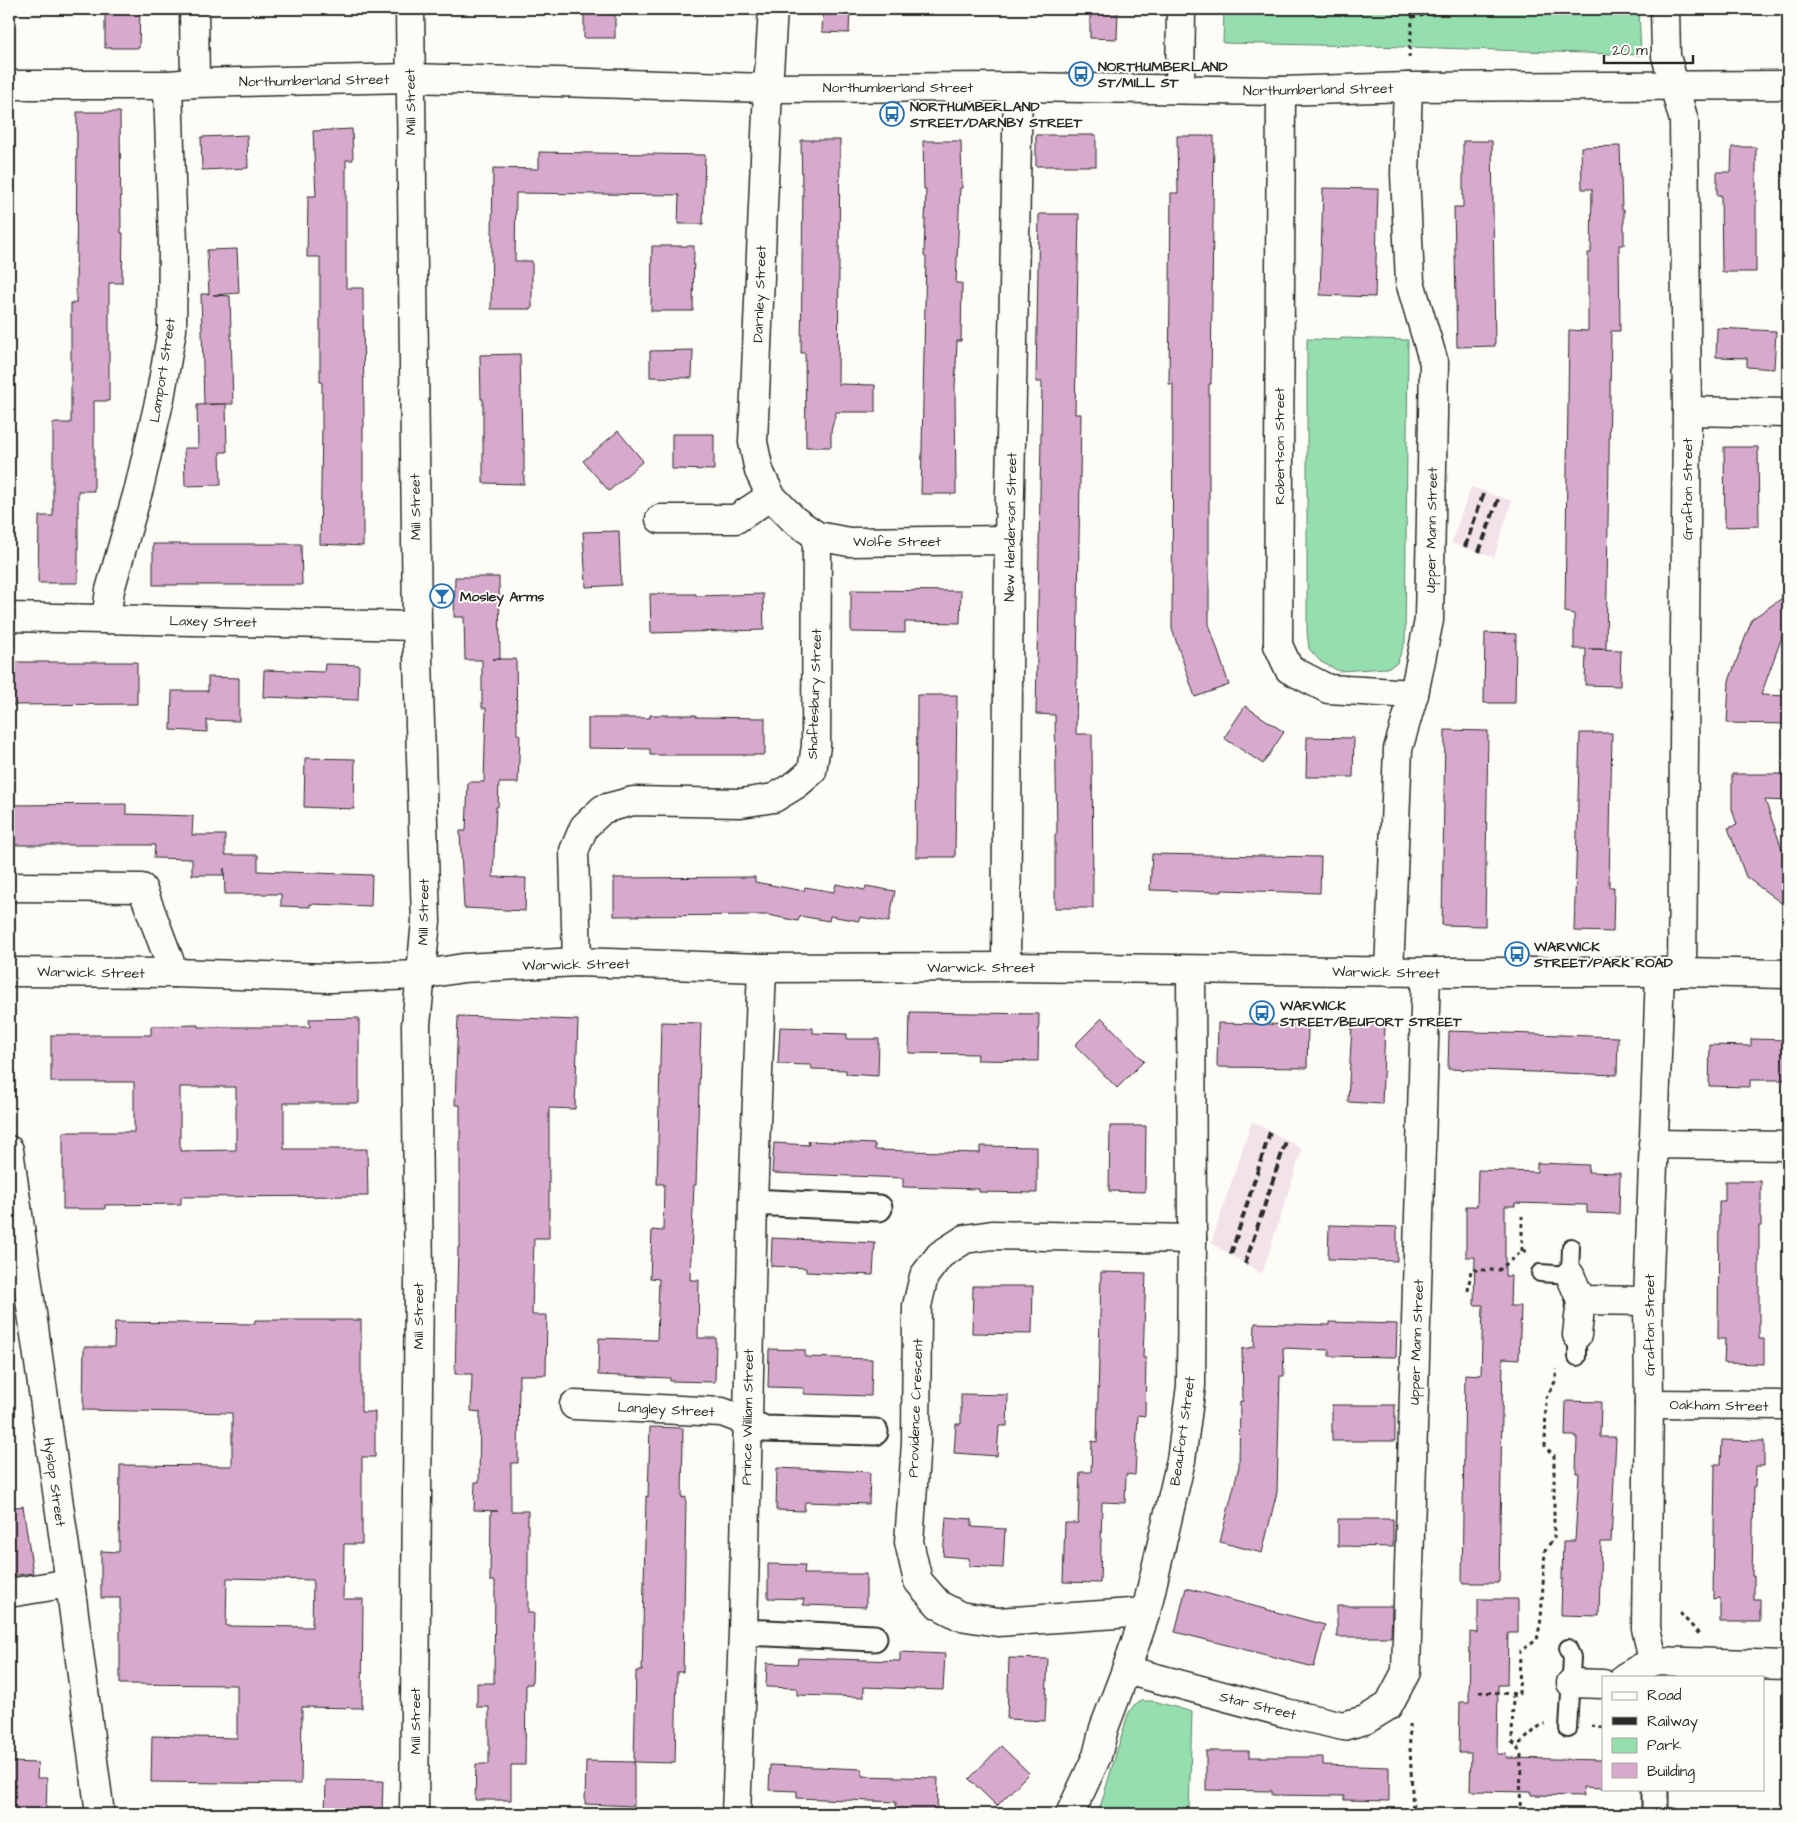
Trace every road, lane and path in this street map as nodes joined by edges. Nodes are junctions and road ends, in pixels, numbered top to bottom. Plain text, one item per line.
1 (194, 9) edge
2 (410, 9) edge
3 (773, 9) edge
4 (1181, 9) edge
5 (1413, 9) edge
6 (1470, 9) edge
7 (1665, 9) edge
8 (1412, 17) junction
9 (410, 78) junction
10 (195, 83) junction
11 (9, 85) edge
12 (168, 85) junction
13 (1788, 85) edge
14 (1674, 86) junction
15 (1018, 87) junction
16 (1408, 87) junction
17 (768, 88) junction
18 (1180, 90) junction
19 (1281, 91) junction
20 (1687, 411) junction
21 (1788, 413) edge
22 (771, 496) junction
23 (660, 519) dead end
24 (817, 536) junction
25 (1009, 540) junction
26 (9, 617) edge
27 (106, 619) junction
28 (417, 626) junction
29 (1414, 694) junction
30 (9, 887) edge
31 (577, 962) junction
32 (1006, 967) junction
33 (762, 968) junction
34 (1191, 970) junction
35 (9, 972) edge
36 (1389, 972) junction
37 (1426, 972) junction
38 (174, 973) junction
39 (1671, 973) junction
40 (1788, 974) edge
41 (420, 975) junction
42 (1652, 1144) junction
43 (1788, 1146) edge
44 (9, 1150) edge
45 (752, 1202) junction
46 (879, 1208) dead end
47 (1522, 1216) dead end
48 (1192, 1238) junction
49 (1571, 1246) dead end
50 (1540, 1273) dead end
51 (1570, 1275) junction
52 (1468, 1291) dead end
53 (1581, 1300) junction
54 (1648, 1301) junction
55 (1577, 1346) dead end
56 (1557, 1360) dead end
57 (1649, 1404) junction
58 (574, 1405) dead end
59 (1788, 1405) edge
60 (746, 1421) junction
61 (875, 1432) dead end
62 (70, 1583) junction
63 (9, 1593) edge
64 (1146, 1612) junction
65 (1680, 1613) dead end
66 (742, 1632) junction
67 (874, 1638) dead end
68 (1704, 1639) dead end
69 (1568, 1648) dead end
70 (1788, 1665) edge
71 (1654, 1669) edge
72 (1126, 1670) junction
73 (1628, 1676) edge
74 (1571, 1683) junction
75 (1602, 1684) edge
76 (1479, 1692) dead end
77 (1513, 1694) junction
78 (1399, 1713) junction
79 (1568, 1727) junction
80 (1602, 1727) edge
81 (1517, 1746) junction
82 (1655, 1790) edge
83 (100, 1814) edge
84 (414, 1814) edge
85 (736, 1814) edge
86 (1070, 1814) edge
87 (1413, 1814) edge
88 (1520, 1814) edge
89 (1655, 1814) edge

1 - 10 street
2 - 9 street, Mill Street
3 - 17 street, Darnley Street
4 - 18 street
5 - 8 path
6 - 8 path
7 - 14 street, Grafton Street
8 - 16 path
9 - 10 street, Northumberland Street
9 - 17 street, Northumberland Street
9 - 28 street, Mill Street
10 - 12 street, Northumberland Street
11 - 12 street, Northumberland Street
12 - 27 street, Lamport Street
13 - 14 street, Northumberland Street
14 - 16 street, Northumberland Street
14 - 20 street, Grafton Street
15 - 17 street, Northumberland Street
15 - 18 street, Northumberland Street
15 - 25 street, New Henderson Street
16 - 19 street, Northumberland Street
16 - 29 street, Upper Mann Street
17 - 22 street, Darnley Street
18 - 19 street, Northumberland Street
19 - 29 street, Robertson Street
20 - 21 street
20 - 39 street, Grafton Street
22 - 23 street
22 - 24 street, Wolfe Street
24 - 25 street, Wolfe Street
24 - 31 street, Shaftesbury Street
25 - 32 street, New Henderson Street
26 - 27 street, Laxey Street
27 - 28 street, Laxey Street
28 - 41 street, Mill Street
29 - 36 street, Upper Mann Street
30 - 38 street
31 - 33 street, Warwick Street
31 - 41 street, Warwick Street
32 - 33 street, Warwick Street
32 - 34 street, Warwick Street
33 - 45 street, Prince William Street
34 - 36 street, Warwick Street
34 - 48 street, Beaufort Street
35 - 38 street, Warwick Street
36 - 37 street, Warwick Street
37 - 39 street, Warwick Street
37 - 78 street, Upper Mann Street
38 - 41 street, Warwick Street
39 - 40 street, Warwick Street
39 - 42 street, Grafton Street
41 - 84 street, Mill Street
42 - 43 street
42 - 54 street, Grafton Street
44 - 62 street, Hyslop Street
45 - 46 street
45 - 60 street, Prince William Street
47 - 52 path
48 - 64 street, Beaufort Street
48 - 64 street, Providence Crescent
49 - 51 lane
50 - 51 lane
51 - 53 street
53 - 54 street
53 - 55 street
54 - 57 street, Grafton Street
56 - 77 path
57 - 59 street, Oakham Street
57 - 71 street, Grafton Street
58 - 60 street, Langley Street
60 - 61 street, Langley Street
60 - 66 street, Prince William Street
62 - 63 street
62 - 83 street, Hyslop Street
64 - 72 street, Beaufort Street
65 - 68 path
66 - 67 street
66 - 85 street, Prince William Street
69 - 74 lane
70 - 71 street
71 - 73 street
72 - 78 street, Star Street
72 - 86 street, Beaufort Street
74 - 75 street
74 - 79 lane
76 - 77 path
77 - 81 path
78 - 87 path
79 - 80 path
79 - 81 path
81 - 88 path
82 - 89 street

